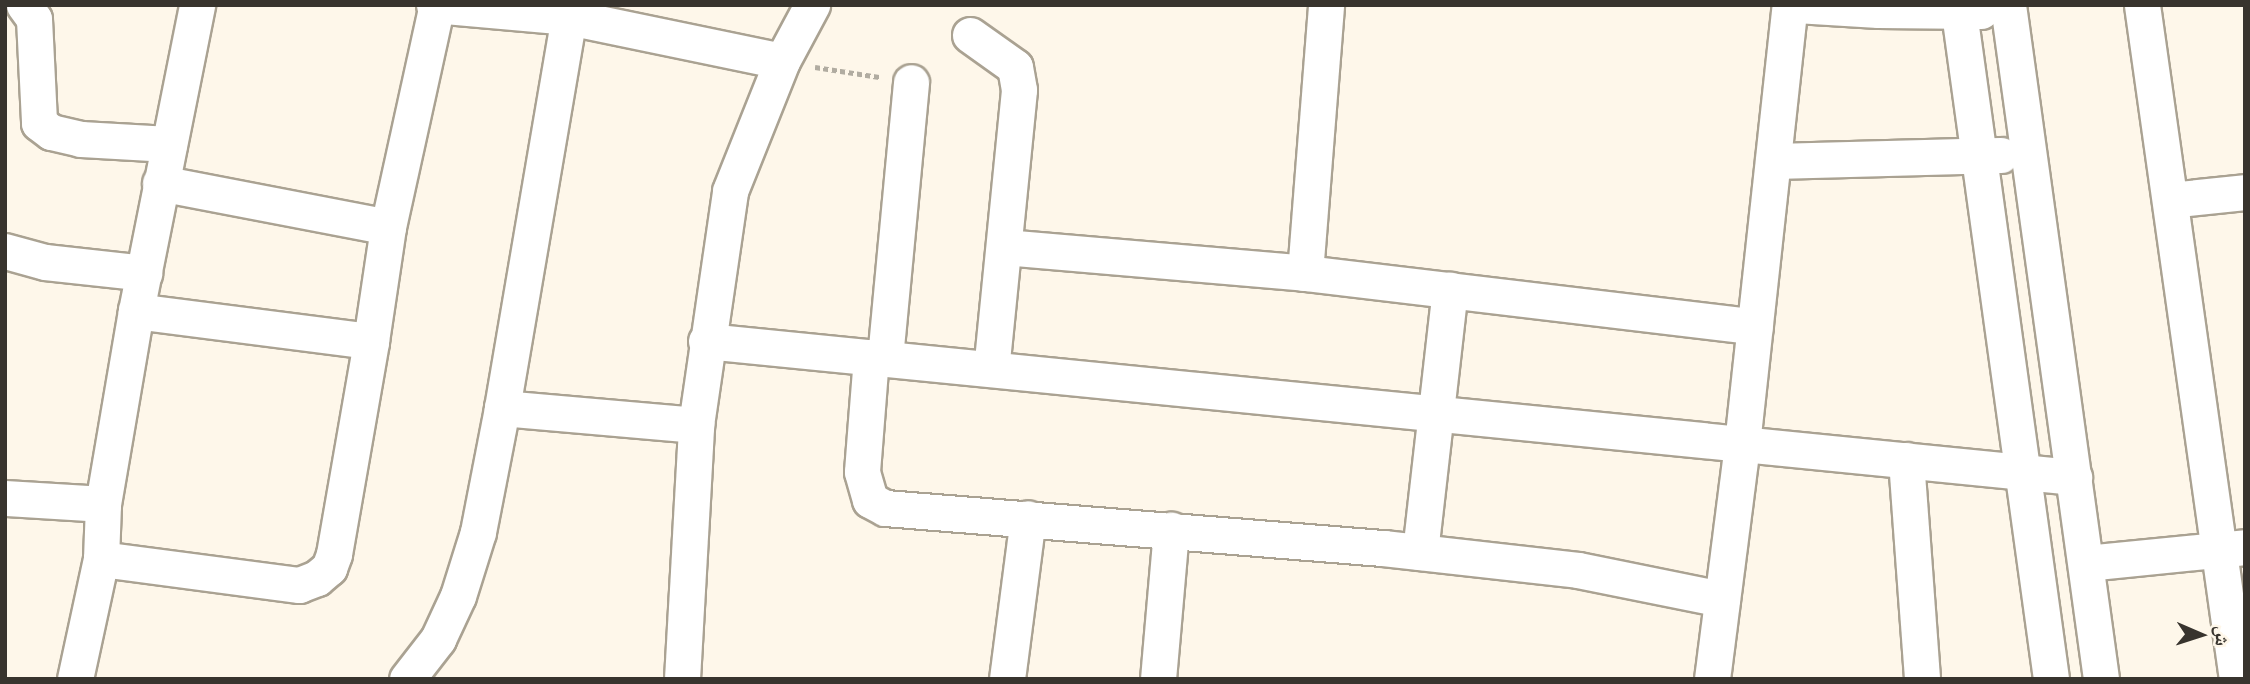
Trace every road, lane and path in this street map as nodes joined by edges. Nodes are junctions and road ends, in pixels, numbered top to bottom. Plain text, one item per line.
1 (24, 5) edge
2 (197, 5) edge
3 (436, 5) edge
4 (812, 5) edge
5 (1326, 5) edge
6 (1790, 5) edge
7 (1797, 5) edge
8 (2142, 5) edge
9 (1959, 8) edge
10 (2008, 8) edge
11 (569, 17) junction
12 (970, 35) dead end
13 (782, 61) junction
14 (911, 82) dead end
15 (169, 144) junction
16 (2029, 154) junction
17 (1979, 156) junction
18 (1773, 160) junction
19 (160, 183) junction
20 (2245, 192) edge
21 (2170, 200) junction
22 (388, 227) junction
23 (1004, 247) junction
24 (5, 251) edge
25 (144, 273) junction
26 (1305, 273) junction
27 (1450, 290) junction
28 (136, 311) junction
29 (1755, 327) junction
30 (372, 341) junction
31 (706, 341) junction
32 (878, 358) junction
33 (991, 369) junction
34 (502, 408) junction
35 (1437, 413) junction
36 (696, 425) junction
37 (1742, 444) junction
38 (1906, 460) junction
39 (2024, 472) junction
40 (2074, 477) junction
41 (5, 498) edge
42 (103, 504) junction
43 (1028, 518) junction
44 (1171, 530) junction
45 (2232, 548) edge
46 (1420, 552) junction
47 (101, 559) junction
48 (2086, 563) junction
49 (1722, 599) junction
50 (75, 679) edge
51 (407, 679) edge
52 (682, 679) edge
53 (1007, 679) edge
54 (1158, 679) edge
55 (1712, 679) edge
56 (1922, 679) edge
57 (2051, 679) edge
58 (2101, 679) edge
59 (2237, 679) edge

1 - 15 street
2 - 15 street
3 - 11 street
3 - 22 street
4 - 13 street
5 - 26 street
6 - 18 street
7 - 9 street
8 - 21 street
9 - 10 street
9 - 17 street
10 - 16 street
11 - 13 street
11 - 34 street
12 - 23 street
13 - 31 street
14 - 32 street
15 - 19 street
16 - 17 street
16 - 40 street
17 - 18 street
17 - 39 street
18 - 29 street
19 - 22 street
19 - 25 street
20 - 21 street
21 - 45 street
22 - 30 street
23 - 26 street
23 - 33 street
24 - 25 street
25 - 28 street
26 - 27 street
27 - 29 street
27 - 35 street
28 - 30 street
28 - 42 street
29 - 37 street
30 - 47 street
31 - 32 street
31 - 36 street
32 - 33 street
32 - 43 street
33 - 35 street
34 - 36 street
34 - 51 street
35 - 37 street
35 - 46 street
36 - 52 street
37 - 38 street
37 - 49 street
38 - 39 street
38 - 56 street
39 - 40 street
39 - 57 street
40 - 48 street
41 - 42 street
42 - 47 street
43 - 44 street
43 - 53 street
44 - 46 street
44 - 54 street
45 - 48 street
45 - 59 street
46 - 49 street
47 - 50 street
48 - 58 street
49 - 55 street

